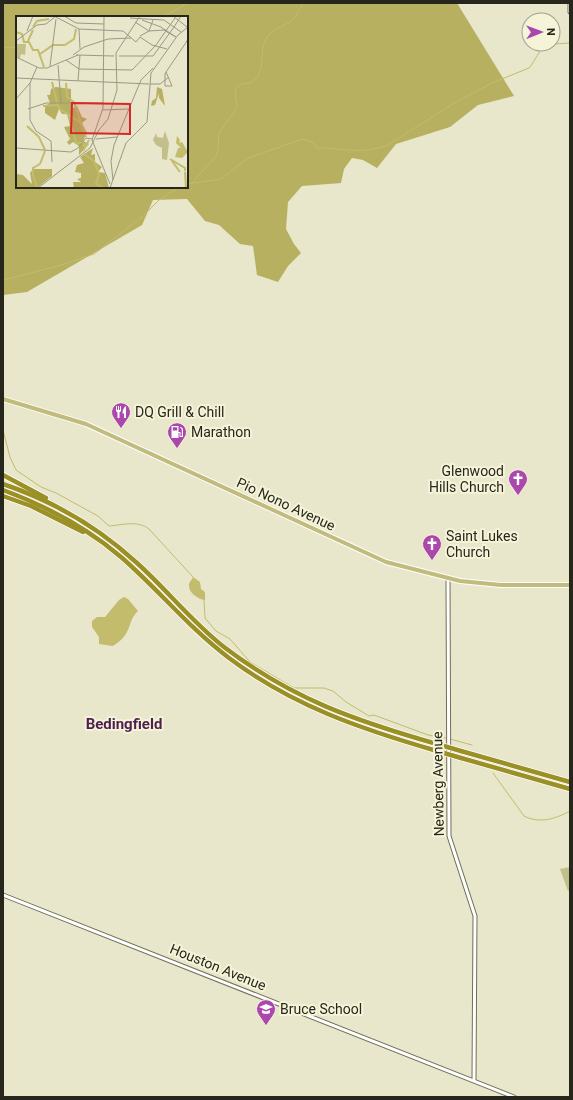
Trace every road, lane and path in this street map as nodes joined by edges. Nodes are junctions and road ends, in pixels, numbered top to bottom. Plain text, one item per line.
1 (570, 3) edge
2 (570, 12) edge
3 (3, 399) edge
4 (3, 475) edge
5 (3, 484) edge
6 (3, 490) edge
7 (3, 496) edge
8 (57, 506) junction
9 (96, 538) junction
10 (448, 578) junction
11 (570, 585) edge
12 (570, 782) edge
13 (570, 789) edge
14 (3, 895) edge
15 (474, 1080) junction
16 (514, 1097) edge

1 - 2 street
3 - 10 main road, Pio Nono Avenue
4 - 8 highway
5 - 8 highway
6 - 9 highway
7 - 9 highway
8 - 12 highway, bridge
9 - 13 highway, bridge
10 - 11 main road, Pio Nono Avenue
10 - 15 street, Newberg Avenue
14 - 15 street, Houston Avenue
15 - 16 street, Houston Avenue

